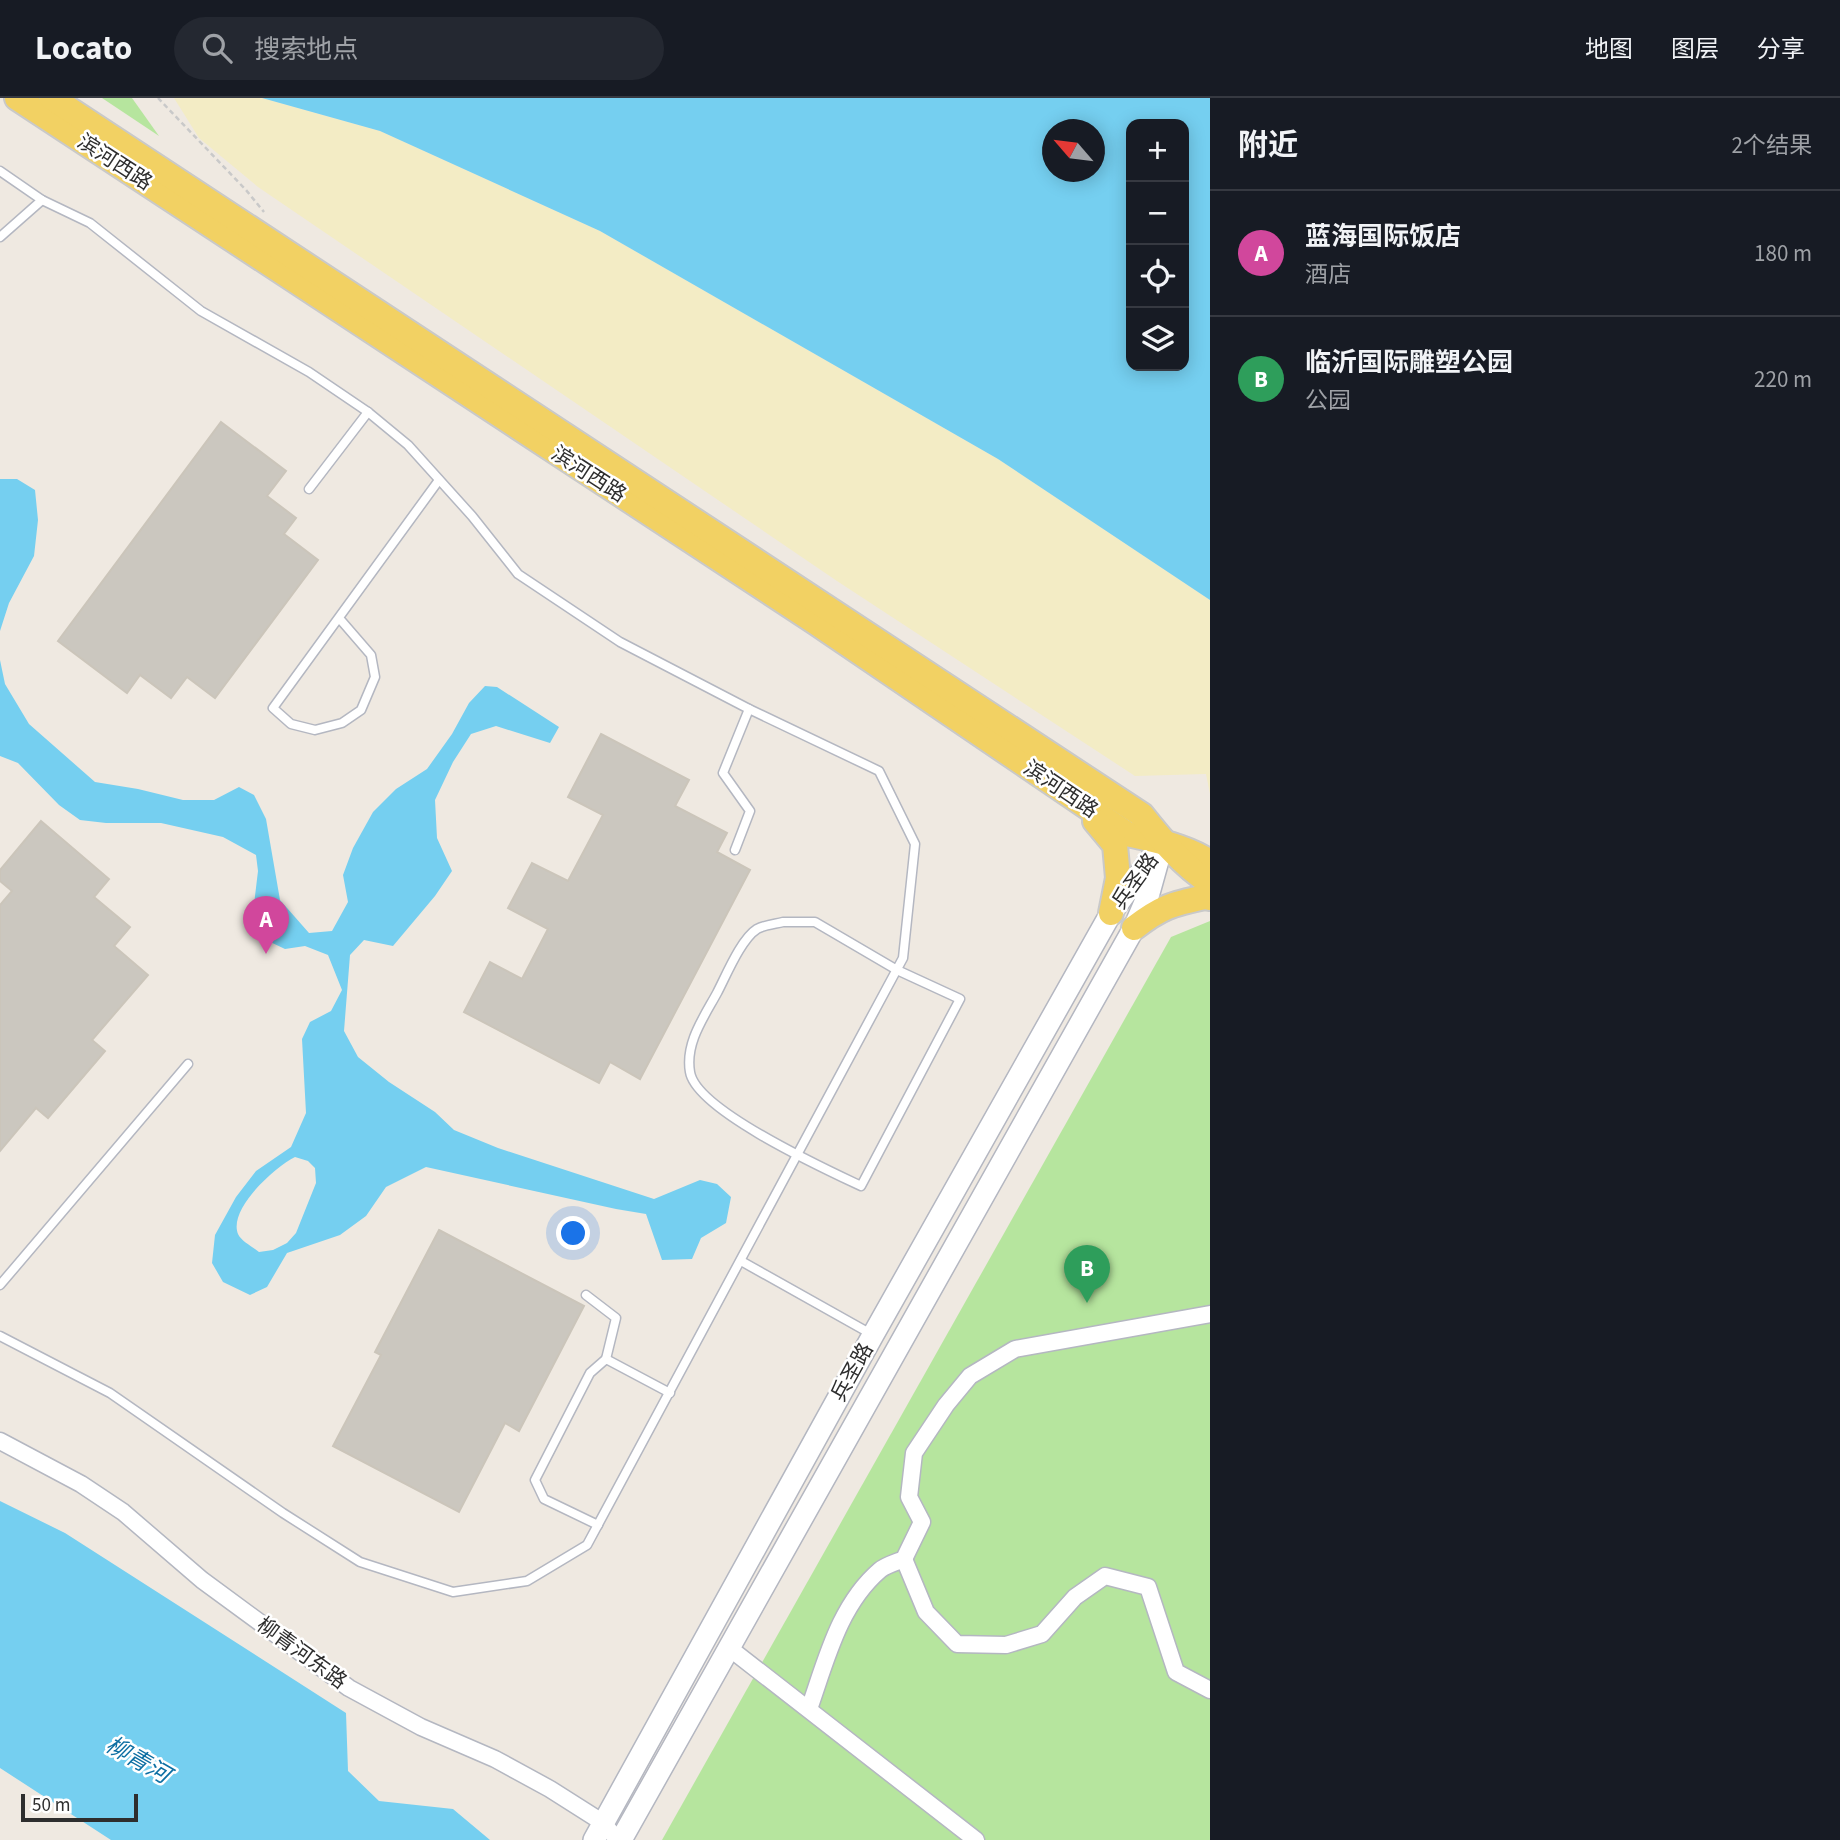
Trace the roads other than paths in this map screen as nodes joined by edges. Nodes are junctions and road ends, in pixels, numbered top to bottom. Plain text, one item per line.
1 (17, 98) edge
2 (52, 98) edge
3 (0, 171) edge
4 (42, 200) junction
5 (0, 237) edge
6 (368, 412) junction
7 (439, 480) junction
8 (309, 489) dead end
9 (339, 618) junction
10 (749, 709) junction
11 (1079, 802) junction
12 (1163, 842) junction
13 (736, 850) dead end
14 (1210, 862) edge
15 (1210, 883) edge
16 (1210, 898) edge
17 (1111, 913) junction
18 (1134, 928) junction
19 (897, 970) junction
20 (188, 1064) dead end
21 (798, 1155) junction
22 (741, 1261) junction
23 (0, 1285) edge
24 (586, 1295) dead end
25 (1210, 1314) edge
26 (873, 1335) junction
27 (0, 1336) edge
28 (606, 1359) junction
29 (670, 1393) junction
30 (0, 1441) edge
31 (598, 1525) junction
32 (904, 1559) junction
33 (728, 1647) junction
34 (1210, 1690) edge
35 (809, 1709) junction
36 (598, 1831) edge
37 (620, 1840) edge
38 (976, 1840) edge

1 - 11 main road, 滨河西路
2 - 12 main road, 滨河西路
3 - 4 lane
4 - 5 lane
4 - 6 lane
6 - 7 lane
6 - 8 lane
7 - 9 lane
7 - 10 lane
9 - 9 lane
10 - 13 lane
10 - 19 lane
11 - 12 main road, 滨河西路
11 - 17 main road
12 - 14 main road, 滨河西路
12 - 15 main road, 滨河西路
12 - 17 main road, 兵圣路
12 - 18 main road, 兵圣路
16 - 18 main road
17 - 26 main road, 兵圣路
18 - 33 main road, 兵圣路
19 - 21 lane
19 - 21 lane
19 - 21 lane
20 - 23 lane
21 - 22 lane
22 - 26 lane
22 - 29 lane
24 - 28 lane
25 - 32 street
26 - 36 main road, 兵圣路
27 - 31 lane
28 - 29 lane
28 - 31 lane
29 - 31 lane
30 - 36 street, 柳青河东路
32 - 34 street
32 - 35 street
33 - 35 street
33 - 37 main road, 兵圣路
35 - 38 street
36 - 37 street, 柳青河东路

